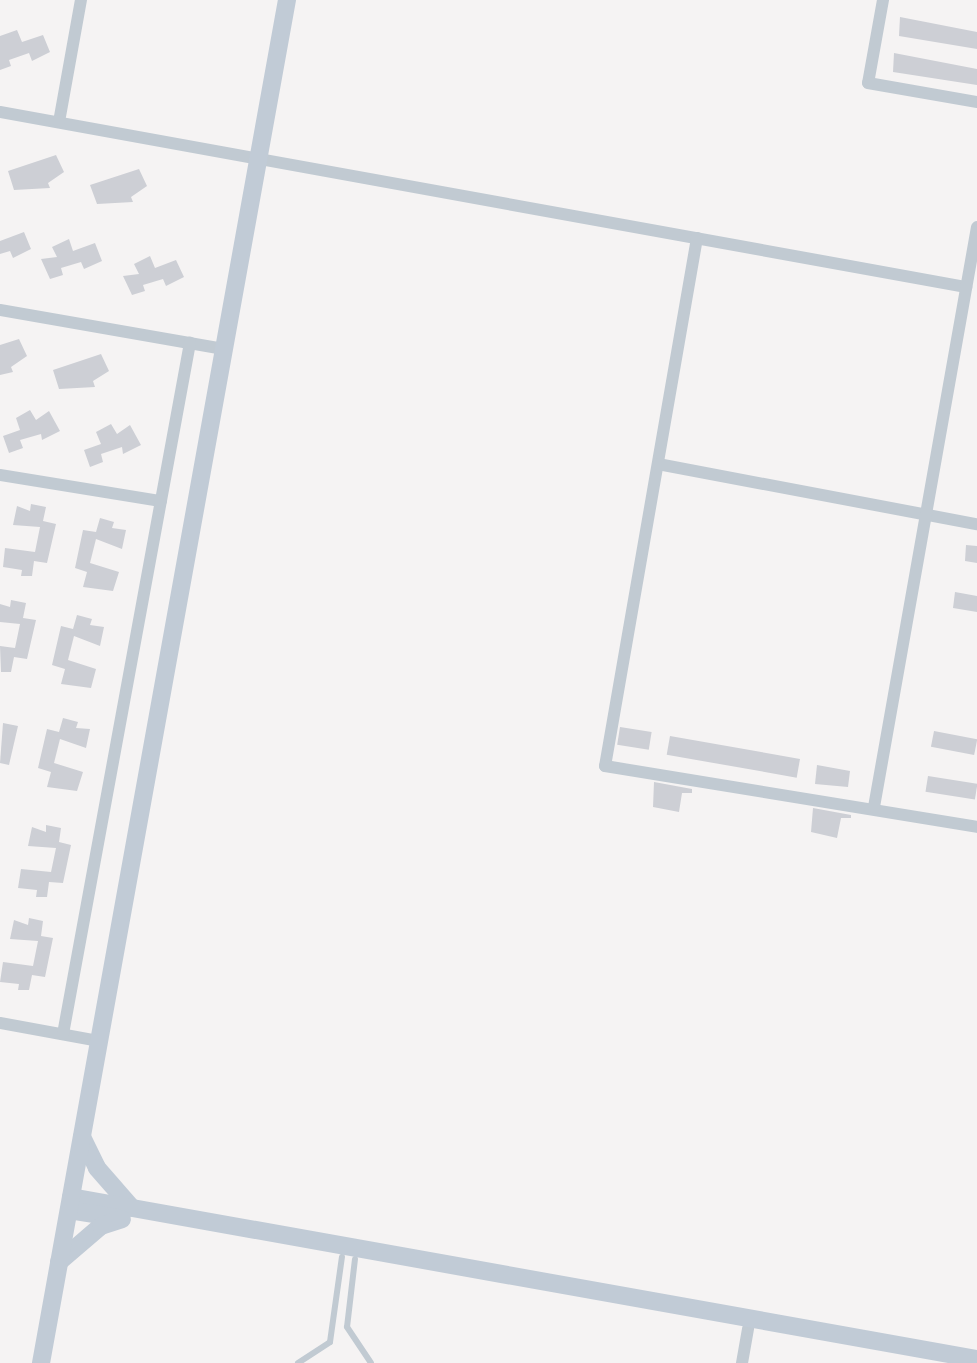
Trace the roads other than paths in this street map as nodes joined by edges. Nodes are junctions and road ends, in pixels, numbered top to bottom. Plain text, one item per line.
1 (81, 0) edge
2 (287, 0) edge
3 (883, 0) edge
4 (977, 102) edge
5 (0, 112) edge
6 (59, 122) junction
7 (259, 158) junction
8 (977, 227) edge
9 (698, 238) junction
10 (966, 287) junction
11 (0, 310) edge
12 (190, 344) junction
13 (224, 350) junction
14 (658, 464) junction
15 (0, 475) edge
16 (161, 501) junction
17 (926, 515) junction
18 (977, 524) edge
19 (874, 807) junction
20 (977, 827) edge
21 (0, 1023) edge
22 (63, 1034) junction
23 (99, 1041) junction
24 (82, 1137) junction
25 (70, 1204) junction
26 (128, 1214) junction
27 (349, 1258) junction
28 (59, 1262) junction
29 (748, 1329) junction
30 (977, 1359) edge
31 (41, 1363) edge
32 (298, 1363) edge
33 (371, 1363) edge
34 (742, 1363) edge
35 (940, 1363) edge

1 - 6 street
2 - 7 street
3 - 4 street
5 - 6 street
6 - 7 street
7 - 9 street
7 - 13 street
8 - 10 street
9 - 10 street
9 - 14 street
10 - 17 street
11 - 12 street
12 - 13 street
12 - 16 street
13 - 23 street
14 - 17 street
14 - 19 street
15 - 16 street
16 - 22 street
17 - 18 street
17 - 19 street
19 - 20 street
21 - 22 street
22 - 23 street
23 - 24 street
24 - 25 street
24 - 26 street
25 - 26 street
25 - 28 street
26 - 27 street
26 - 28 street
26 - 30 street
27 - 29 street
27 - 32 lane
27 - 33 lane
28 - 31 street
29 - 34 street
29 - 35 street

